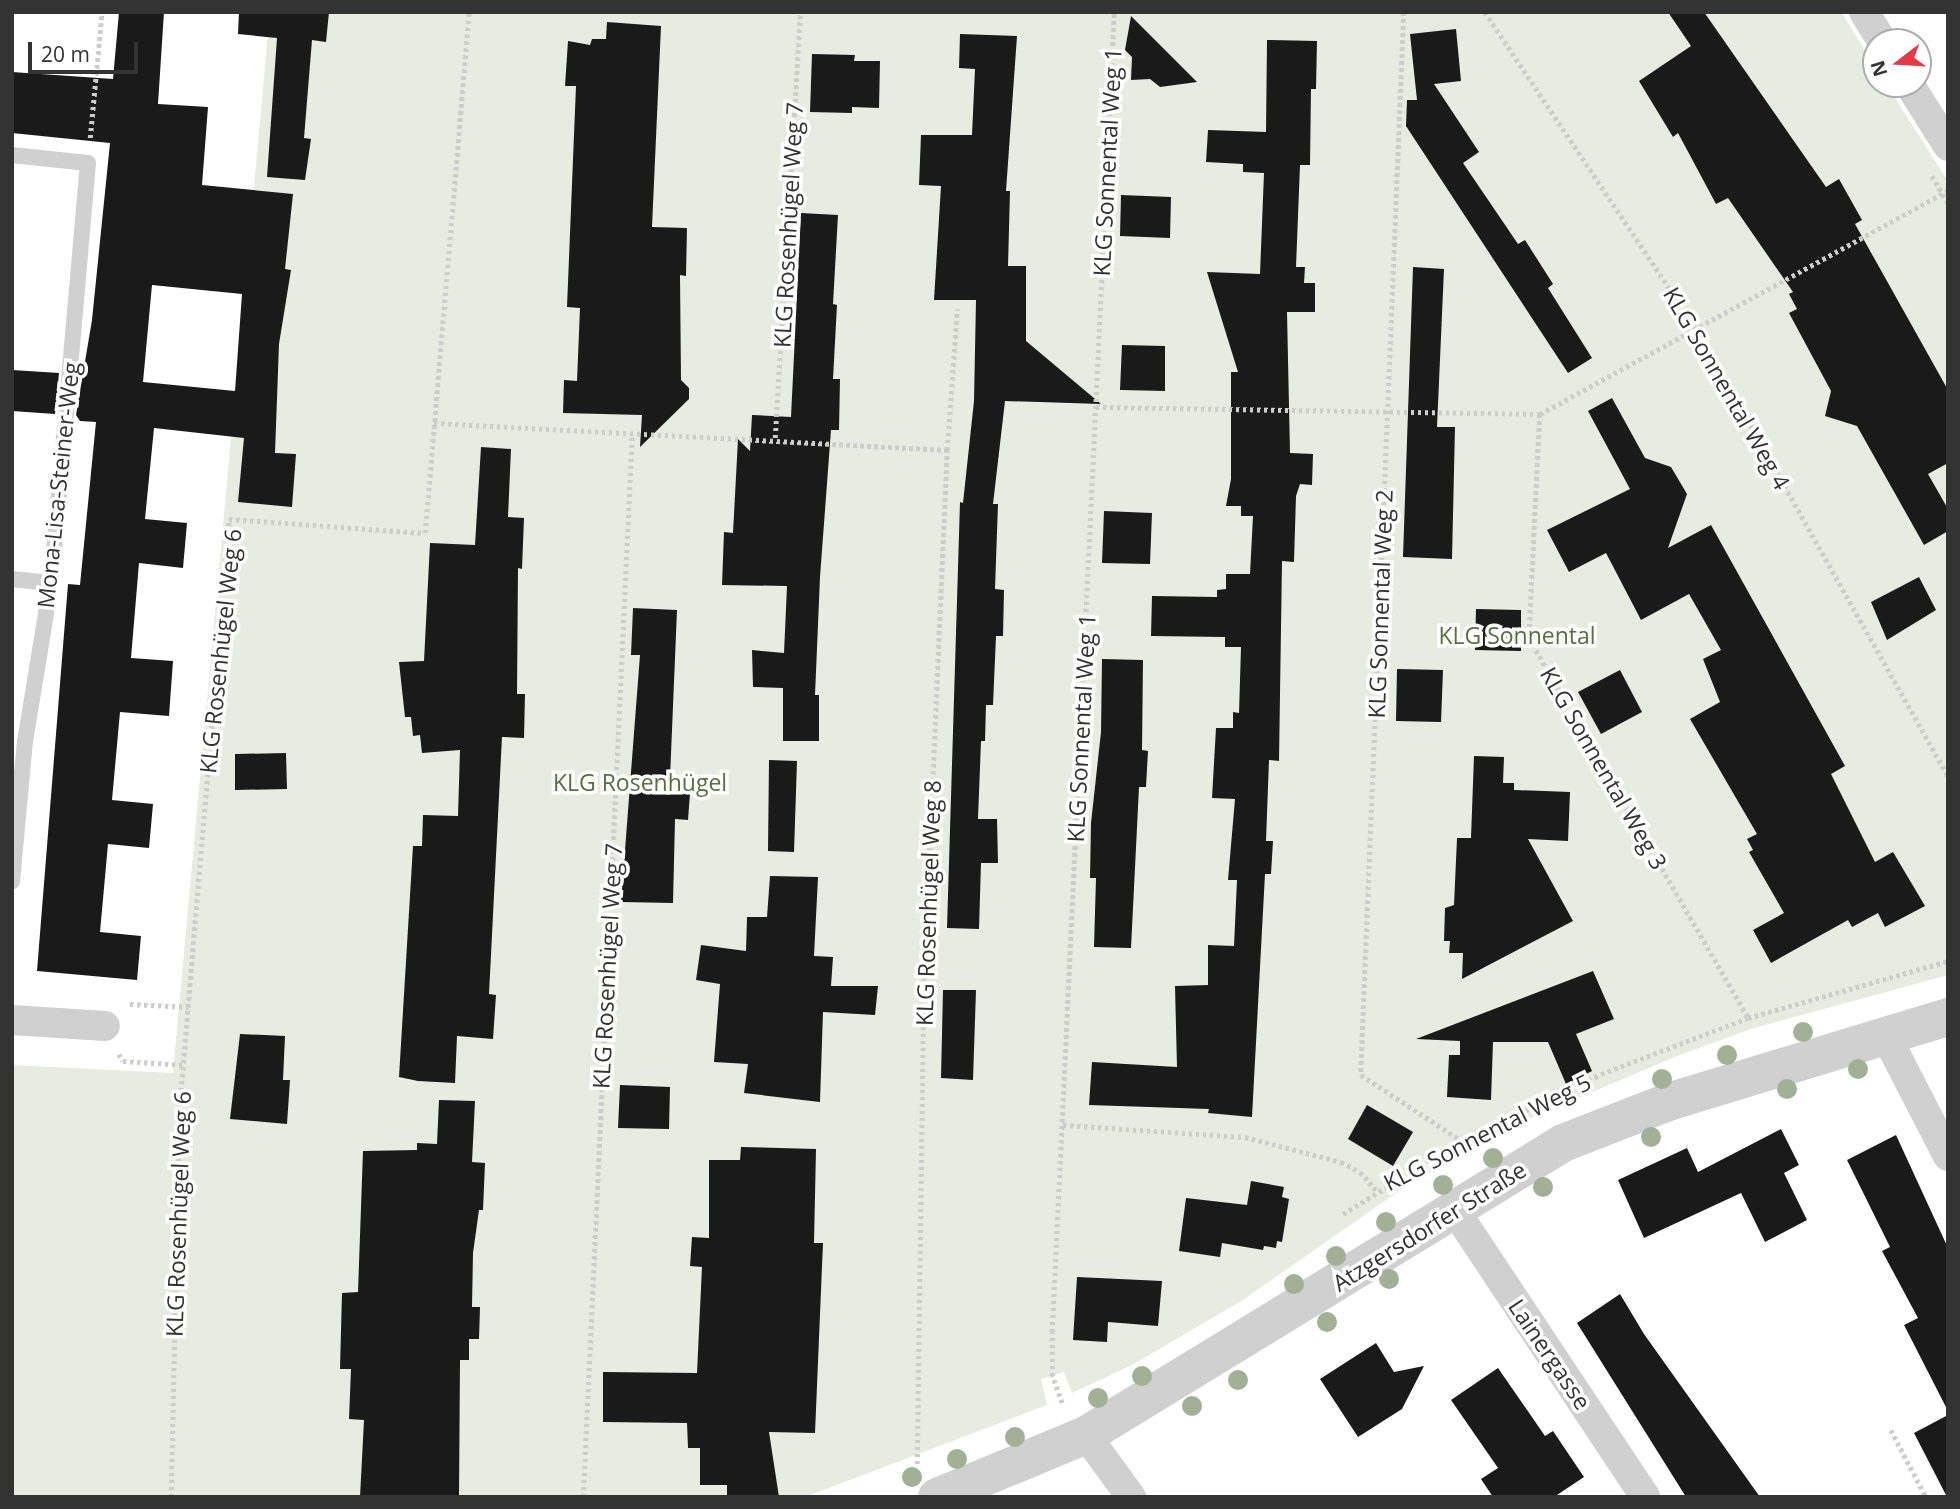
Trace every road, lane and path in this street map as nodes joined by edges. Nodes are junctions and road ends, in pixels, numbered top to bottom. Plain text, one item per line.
1 (102, 12) edge
2 (469, 12) edge
3 (800, 12) edge
4 (1114, 12) edge
5 (1404, 12) edge
6 (1485, 12) edge
7 (1864, 12) edge
8 (1874, 28) edge
9 (1918, 98) edge
10 (1948, 146) edge
11 (12, 155) edge
12 (88, 163) junction
13 (1948, 191) edge
14 (957, 309) dead end
15 (1695, 327) junction
16 (1096, 407) junction
17 (1388, 414) junction
18 (1540, 414) junction
19 (434, 423) junction
20 (632, 434) junction
21 (775, 438) junction
22 (947, 450) junction
23 (12, 579) edge
24 (51, 583) junction
25 (1948, 776) edge
26 (12, 881) edge
27 (1948, 961) edge
28 (189, 1007) junction
29 (1948, 1017) edge
30 (1748, 1018) junction
31 (12, 1020) edge
32 (105, 1026) junction
33 (1886, 1036) junction
34 (183, 1065) junction
35 (1063, 1125) junction
36 (1462, 1141) junction
37 (1948, 1156) edge
38 (1376, 1190) junction
39 (1455, 1212) junction
40 (1343, 1214) dead end
41 (1891, 1430) dead end
42 (1086, 1435) junction
43 (927, 1483) edge
44 (171, 1497) edge
45 (583, 1497) edge
46 (1131, 1497) edge
47 (1645, 1497) edge
48 (1926, 1497) edge

1 - 12 path
2 - 19 path, KLG Rosenhügel Weg 6
3 - 21 path, KLG Rosenhügel Weg 7
4 - 16 path, KLG Sonnental Weg 1
5 - 17 path, KLG Sonnental Weg 2
6 - 15 path, KLG Sonnental Weg 4
7 - 8 street
9 - 10 street
11 - 12 lane
12 - 24 lane, Mona-Lisa-Steiner-Weg
13 - 15 path
14 - 22 path, KLG Rosenhügel Weg 8
15 - 18 path
15 - 25 path, KLG Sonnental Weg 4
16 - 17 path
16 - 35 path, KLG Sonnental Weg 1
17 - 18 path
17 - 36 path, KLG Sonnental Weg 2
18 - 30 path, KLG Sonnental Weg 3
19 - 20 path
19 - 28 path, KLG Rosenhügel Weg 6
20 - 21 path
20 - 45 path, KLG Rosenhügel Weg 7
21 - 22 path
22 - 43 path, KLG Rosenhügel Weg 8
23 - 24 lane
24 - 26 lane, Mona-Lisa-Steiner-Weg
27 - 30 path, KLG Sonnental Weg 5
28 - 32 path
28 - 34 path, KLG Rosenhügel Weg 6
29 - 33 street, Atzgersdorfer Straße
30 - 36 path, KLG Sonnental Weg 5
31 - 32 street
32 - 34 path
33 - 37 street
33 - 39 street, Atzgersdorfer Straße
34 - 44 path, KLG Rosenhügel Weg 6
35 - 38 path, KLG Sonnental Weg 5
35 - 42 path, KLG Sonnental Weg 1
36 - 38 path, KLG Sonnental Weg 5
38 - 40 path
39 - 42 street, Atzgersdorfer Straße
39 - 47 street, Lainergasse
41 - 48 path
42 - 43 street, Atzgersdorfer Straße
42 - 46 street

